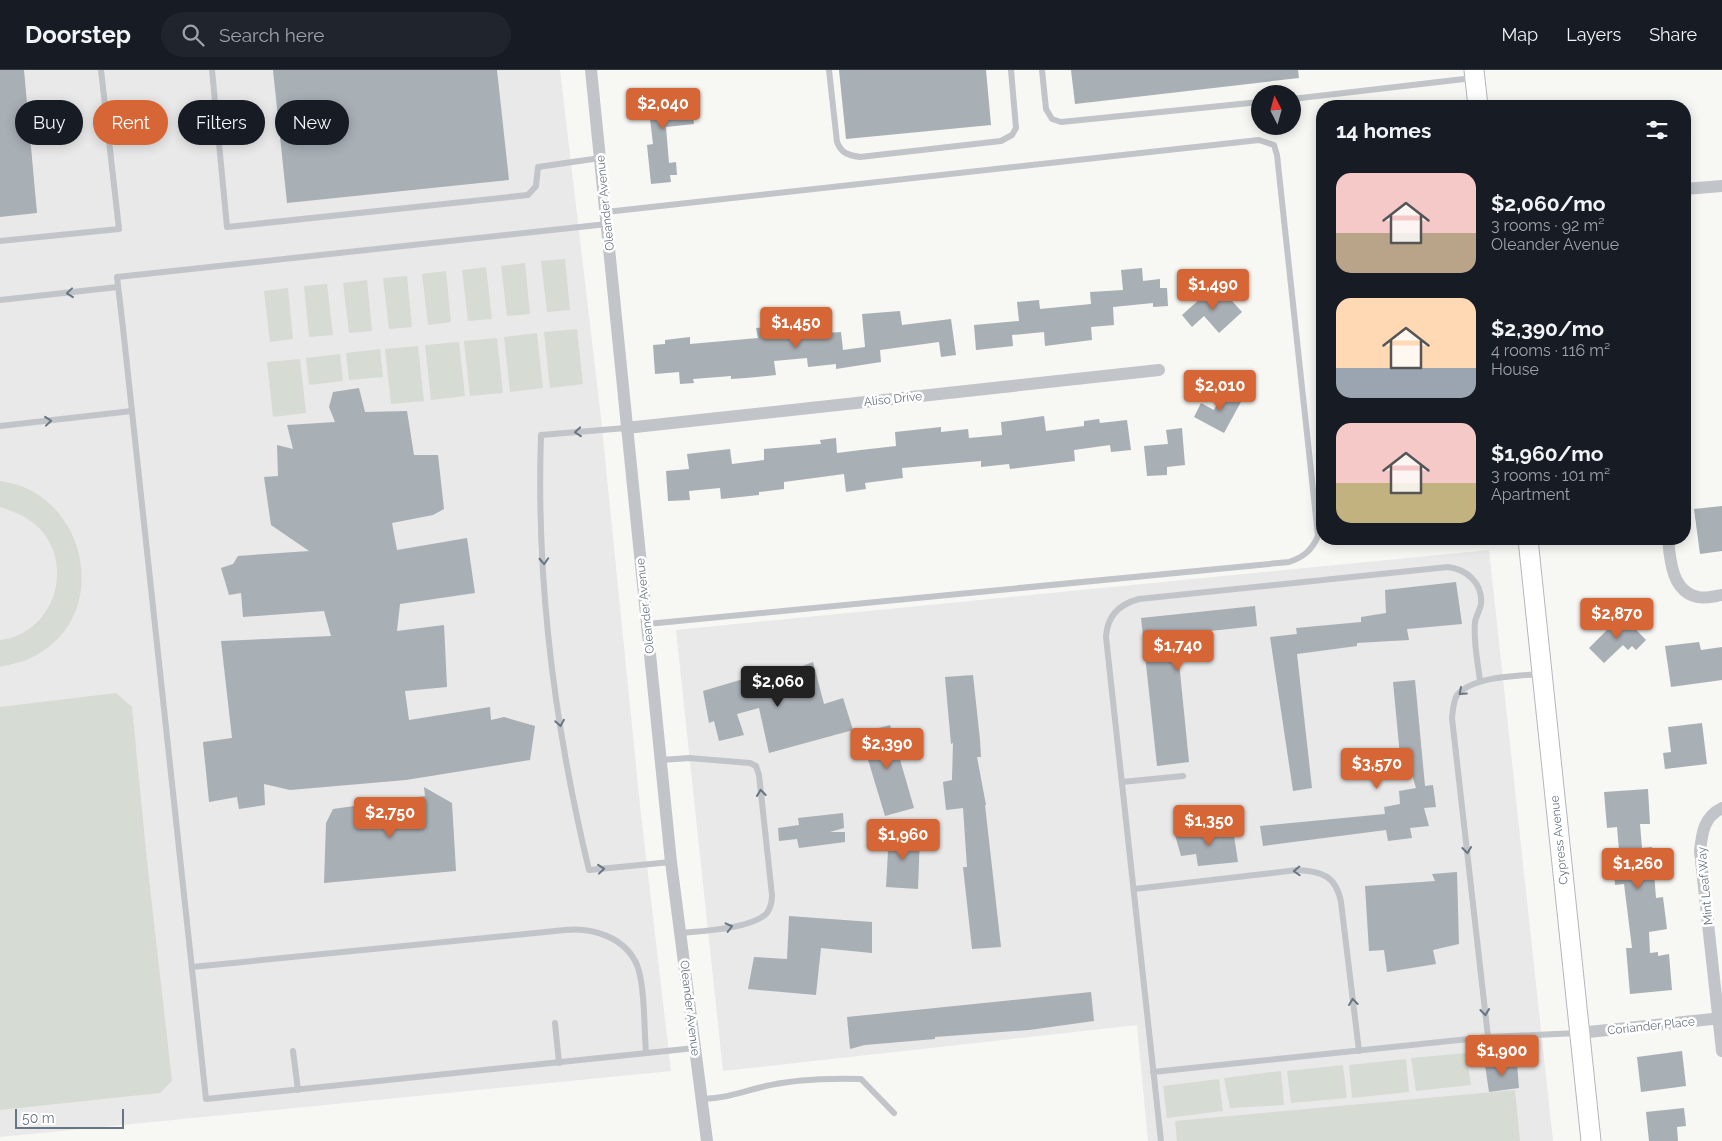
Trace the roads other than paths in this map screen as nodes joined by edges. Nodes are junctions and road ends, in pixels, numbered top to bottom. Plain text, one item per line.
1 (101, 70) edge
2 (212, 70) edge
3 (591, 70) edge
4 (829, 70) edge
5 (1011, 70) edge
6 (1042, 70) edge
7 (1474, 74) edge
8 (1301, 98) edge
9 (1477, 100) edge
10 (1251, 103) edge
11 (600, 158) junction
12 (1722, 186) edge
13 (1691, 189) edge
14 (606, 218) junction
15 (0, 241) edge
16 (118, 288) junction
17 (0, 300) edge
18 (1159, 370) dead end
19 (132, 411) junction
20 (0, 426) edge
21 (626, 428) junction
22 (1316, 517) edge
23 (1316, 540) edge
24 (1529, 545) edge
25 (1669, 545) edge
26 (1722, 595) edge
27 (647, 624) junction
28 (1542, 673) junction
29 (1480, 681) junction
30 (661, 760) junction
31 (1184, 776) dead end
32 (1122, 782) junction
33 (1717, 811) edge
34 (671, 862) junction
35 (1134, 889) junction
36 (680, 933) junction
37 (192, 968) junction
38 (1720, 1019) edge
39 (555, 1023) dead end
40 (1579, 1033) junction
41 (1488, 1037) junction
42 (695, 1048) junction
43 (1358, 1050) junction
44 (293, 1051) dead end
45 (1722, 1051) edge
46 (646, 1054) junction
47 (559, 1063) junction
48 (1153, 1072) junction
49 (298, 1090) junction
50 (702, 1100) junction
51 (894, 1112) dead end
52 (707, 1141) edge
53 (1161, 1141) edge
54 (1591, 1141) edge

1 - 15 lane
2 - 11 lane
3 - 11 street, Oleander Avenue
4 - 5 lane
6 - 10 lane
7 - 8 lane
7 - 9 street
11 - 14 street, Oleander Avenue
12 - 13 street
14 - 16 lane
14 - 21 street, Oleander Avenue
14 - 22 lane
16 -> 17 lane
16 - 19 lane
18 - 21 street, Aliso Drive
20 -> 19 lane
19 - 37 lane
21 - 27 street, Oleander Avenue
21 -> 34 lane
23 - 27 lane
24 - 28 street, Cypress Avenue
25 - 26 street
27 - 30 street, Oleander Avenue
28 - 29 lane
28 - 40 street, Cypress Avenue
29 - 32 lane
29 -> 41 lane
30 - 34 street, Oleander Avenue
36 -> 30 lane
31 - 32 lane
32 - 35 lane
33 - 38 street, Mint Leaf Way
34 - 36 street, Oleander Avenue
43 -> 35 lane
35 - 48 lane
36 - 42 street, Oleander Avenue
37 - 46 lane
37 - 49 lane
38 - 40 street, Coriander Place
38 - 45 street, Mint Leaf Way
39 - 47 lane
40 - 41 lane
40 - 54 street, Cypress Avenue
41 - 43 lane
42 - 46 lane
42 - 50 street, Oleander Avenue
43 - 48 lane
44 - 49 lane
46 - 47 lane
47 - 49 lane
48 - 53 lane
50 - 51 lane
50 - 52 street, Oleander Avenue

